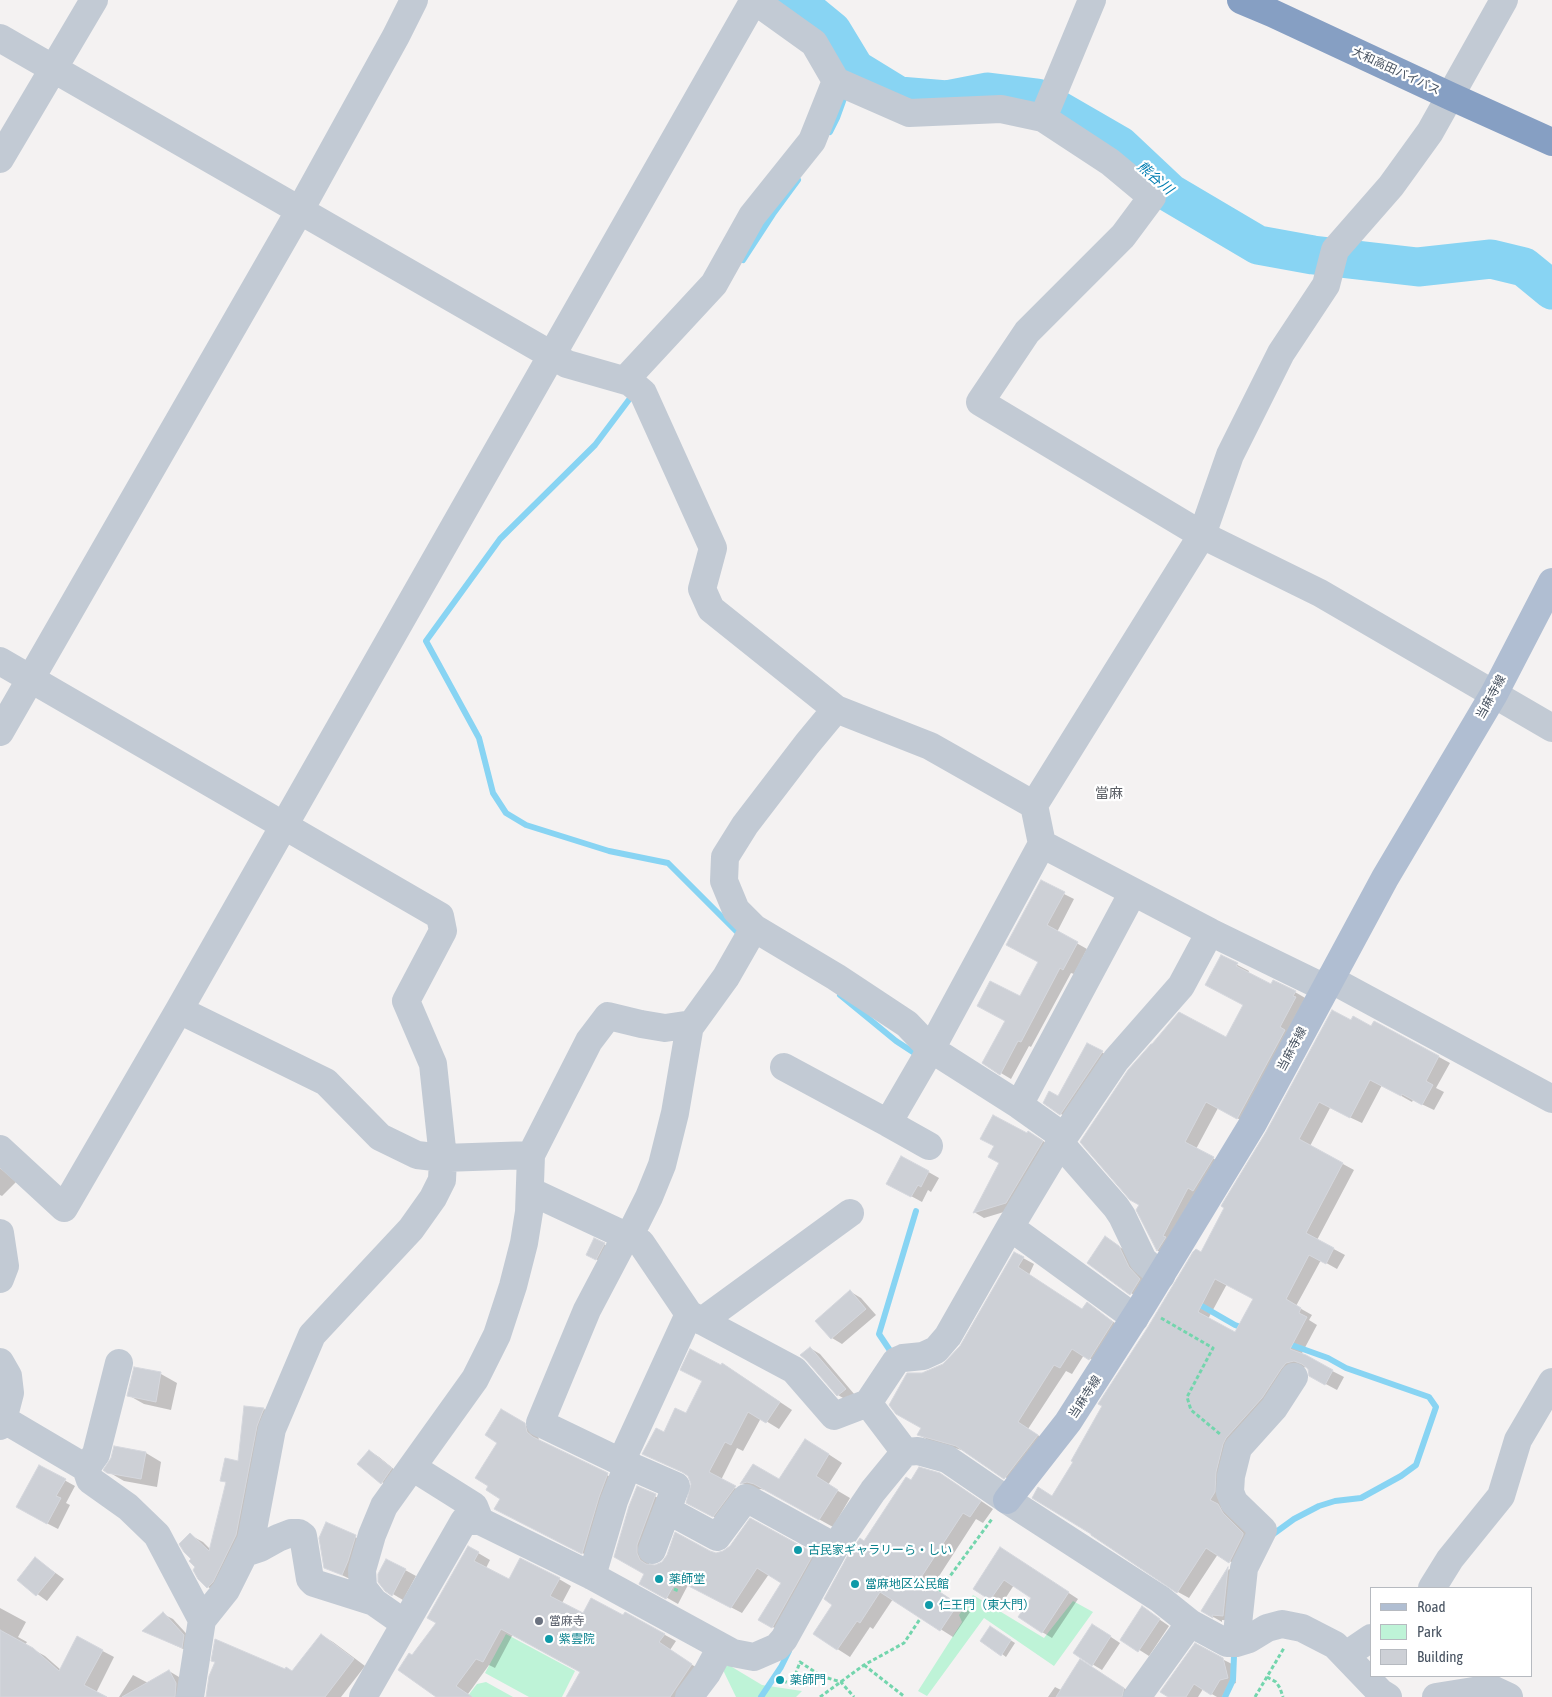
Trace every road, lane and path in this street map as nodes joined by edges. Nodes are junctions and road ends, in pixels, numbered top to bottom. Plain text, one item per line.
1 (94, 0) edge
2 (414, 0) edge
3 (754, 0) edge
4 (1092, 0) edge
5 (1241, 0) edge
6 (1504, 0) edge
7 (0, 38) edge
8 (52, 68) junction
9 (845, 86) junction
10 (1450, 96) junction
11 (1047, 108) junction
12 (1552, 142) edge
13 (0, 159) edge
14 (300, 210) junction
15 (551, 355) junction
16 (632, 385) junction
17 (1202, 535) junction
18 (1552, 582) edge
19 (0, 661) edge
20 (30, 678) junction
21 (1494, 694) junction
22 (836, 709) junction
23 (1552, 728) edge
24 (0, 732) edge
25 (1034, 805) junction
26 (284, 825) junction
27 (1042, 844) junction
28 (1133, 892) junction
29 (1210, 932) junction
30 (750, 936) junction
31 (1328, 984) junction
32 (179, 1010) junction
33 (690, 1024) junction
34 (927, 1056) junction
35 (784, 1067) dead end
36 (1552, 1099) edge
37 (1019, 1105) junction
38 (888, 1123) junction
39 (1062, 1140) junction
40 (929, 1146) dead end
41 (0, 1149) edge
42 (531, 1155) junction
43 (443, 1158) junction
44 (530, 1191) junction
45 (850, 1213) dead end
46 (1010, 1227) junction
47 (0, 1233) edge
48 (627, 1236) junction
49 (1161, 1276) junction
50 (0, 1279) edge
51 (1138, 1312) junction
52 (696, 1317) junction
53 (0, 1362) edge
54 (120, 1364) dead end
55 (1294, 1377) dead end
56 (1552, 1382) edge
57 (868, 1403) junction
58 (2, 1419) edge
59 (1238, 1448) junction
60 (910, 1452) junction
61 (624, 1464) junction
62 (412, 1467) junction
63 (86, 1468) junction
64 (1007, 1500) junction
65 (667, 1510) junction
66 (480, 1521) junction
67 (835, 1547) junction
68 (652, 1550) dead end
69 (244, 1553) junction
70 (592, 1576) junction
71 (1433, 1587) edge
72 (674, 1589) dead end
73 (679, 1591) dead end
74 (939, 1591) dead end
75 (374, 1602) junction
76 (920, 1619) dead end
77 (202, 1620) junction
78 (1190, 1623) junction
79 (404, 1624) junction
80 (1291, 1626) junction
81 (1370, 1639) edge
82 (1236, 1643) junction
83 (721, 1646) junction
84 (1346, 1656) junction
85 (864, 1666) junction
86 (1268, 1677) junction
87 (783, 1681) dead end
88 (841, 1682) junction
89 (190, 1697) edge
90 (363, 1697) edge
91 (689, 1697) edge
92 (820, 1697) edge
93 (854, 1697) edge
94 (905, 1697) edge
95 (1136, 1697) edge
96 (1255, 1697) edge
97 (1283, 1697) edge
98 (1388, 1697) edge
99 (1436, 1697) edge
100 (1509, 1697) edge

1 - 8 street
2 - 14 street
3 - 9 street
3 - 15 street
4 - 11 street
5 - 10 highway, 大和高田バイパス
6 - 10 street
7 - 8 street
8 - 13 street
8 - 14 street
9 - 11 street
9 - 16 street
10 - 12 highway, 大和高田バイパス
10 - 17 street
11 - 17 street
14 - 15 street
14 - 20 street
15 - 16 street
15 - 26 street
16 - 22 street
17 - 21 street
17 - 25 street
18 - 21 main road, 当麻寺線
19 - 20 street
20 - 24 street
20 - 26 street
21 - 23 street
21 - 31 main road, 当麻寺線
22 - 25 street
22 - 30 street
25 - 27 street
26 - 32 street
26 - 43 street
27 - 28 street
27 - 34 street
28 - 29 street
28 - 37 street
29 - 31 street
29 - 39 street
30 - 33 street
30 - 34 street
31 - 36 street
31 - 49 main road, 当麻寺線
32 - 41 street
32 - 43 street
33 - 42 street
33 - 48 street
34 - 37 street
34 - 38 street
35 - 38 street
37 - 39 street
38 - 40 street
39 - 46 street
39 - 49 street
42 - 43 street
42 - 44 street
43 - 69 street
44 - 48 street
44 - 62 street
45 - 52 street
46 - 51 street
46 - 57 street
47 - 50 street
48 - 52 street
48 - 61 street
49 - 51 main road, 当麻寺線
51 - 59 path
51 - 64 main road, 当麻寺線
52 - 57 street
52 - 61 street
53 - 58 street
54 - 63 street
55 - 59 street
56 - 71 street
57 - 60 street
58 - 63 street
59 - 82 street
60 - 64 street
60 - 67 street
61 - 65 street
61 - 70 street
62 - 66 street
62 - 75 street
63 - 77 street
64 - 74 path
64 - 78 street
65 - 67 street
65 - 68 street
66 - 70 street
66 - 79 street
67 - 83 street
69 - 75 street
69 - 77 street
70 - 83 street
72 - 73 path
75 - 79 street
76 - 85 path
77 - 89 street
78 - 82 street
78 - 95 street
79 - 90 street
80 - 82 street
80 - 84 street
80 - 86 path
81 - 84 street
83 - 91 street
84 - 98 street
85 - 88 path
85 - 94 path
86 - 96 path
86 - 97 path
87 - 88 path
88 - 92 path
88 - 93 path
99 - 100 street

